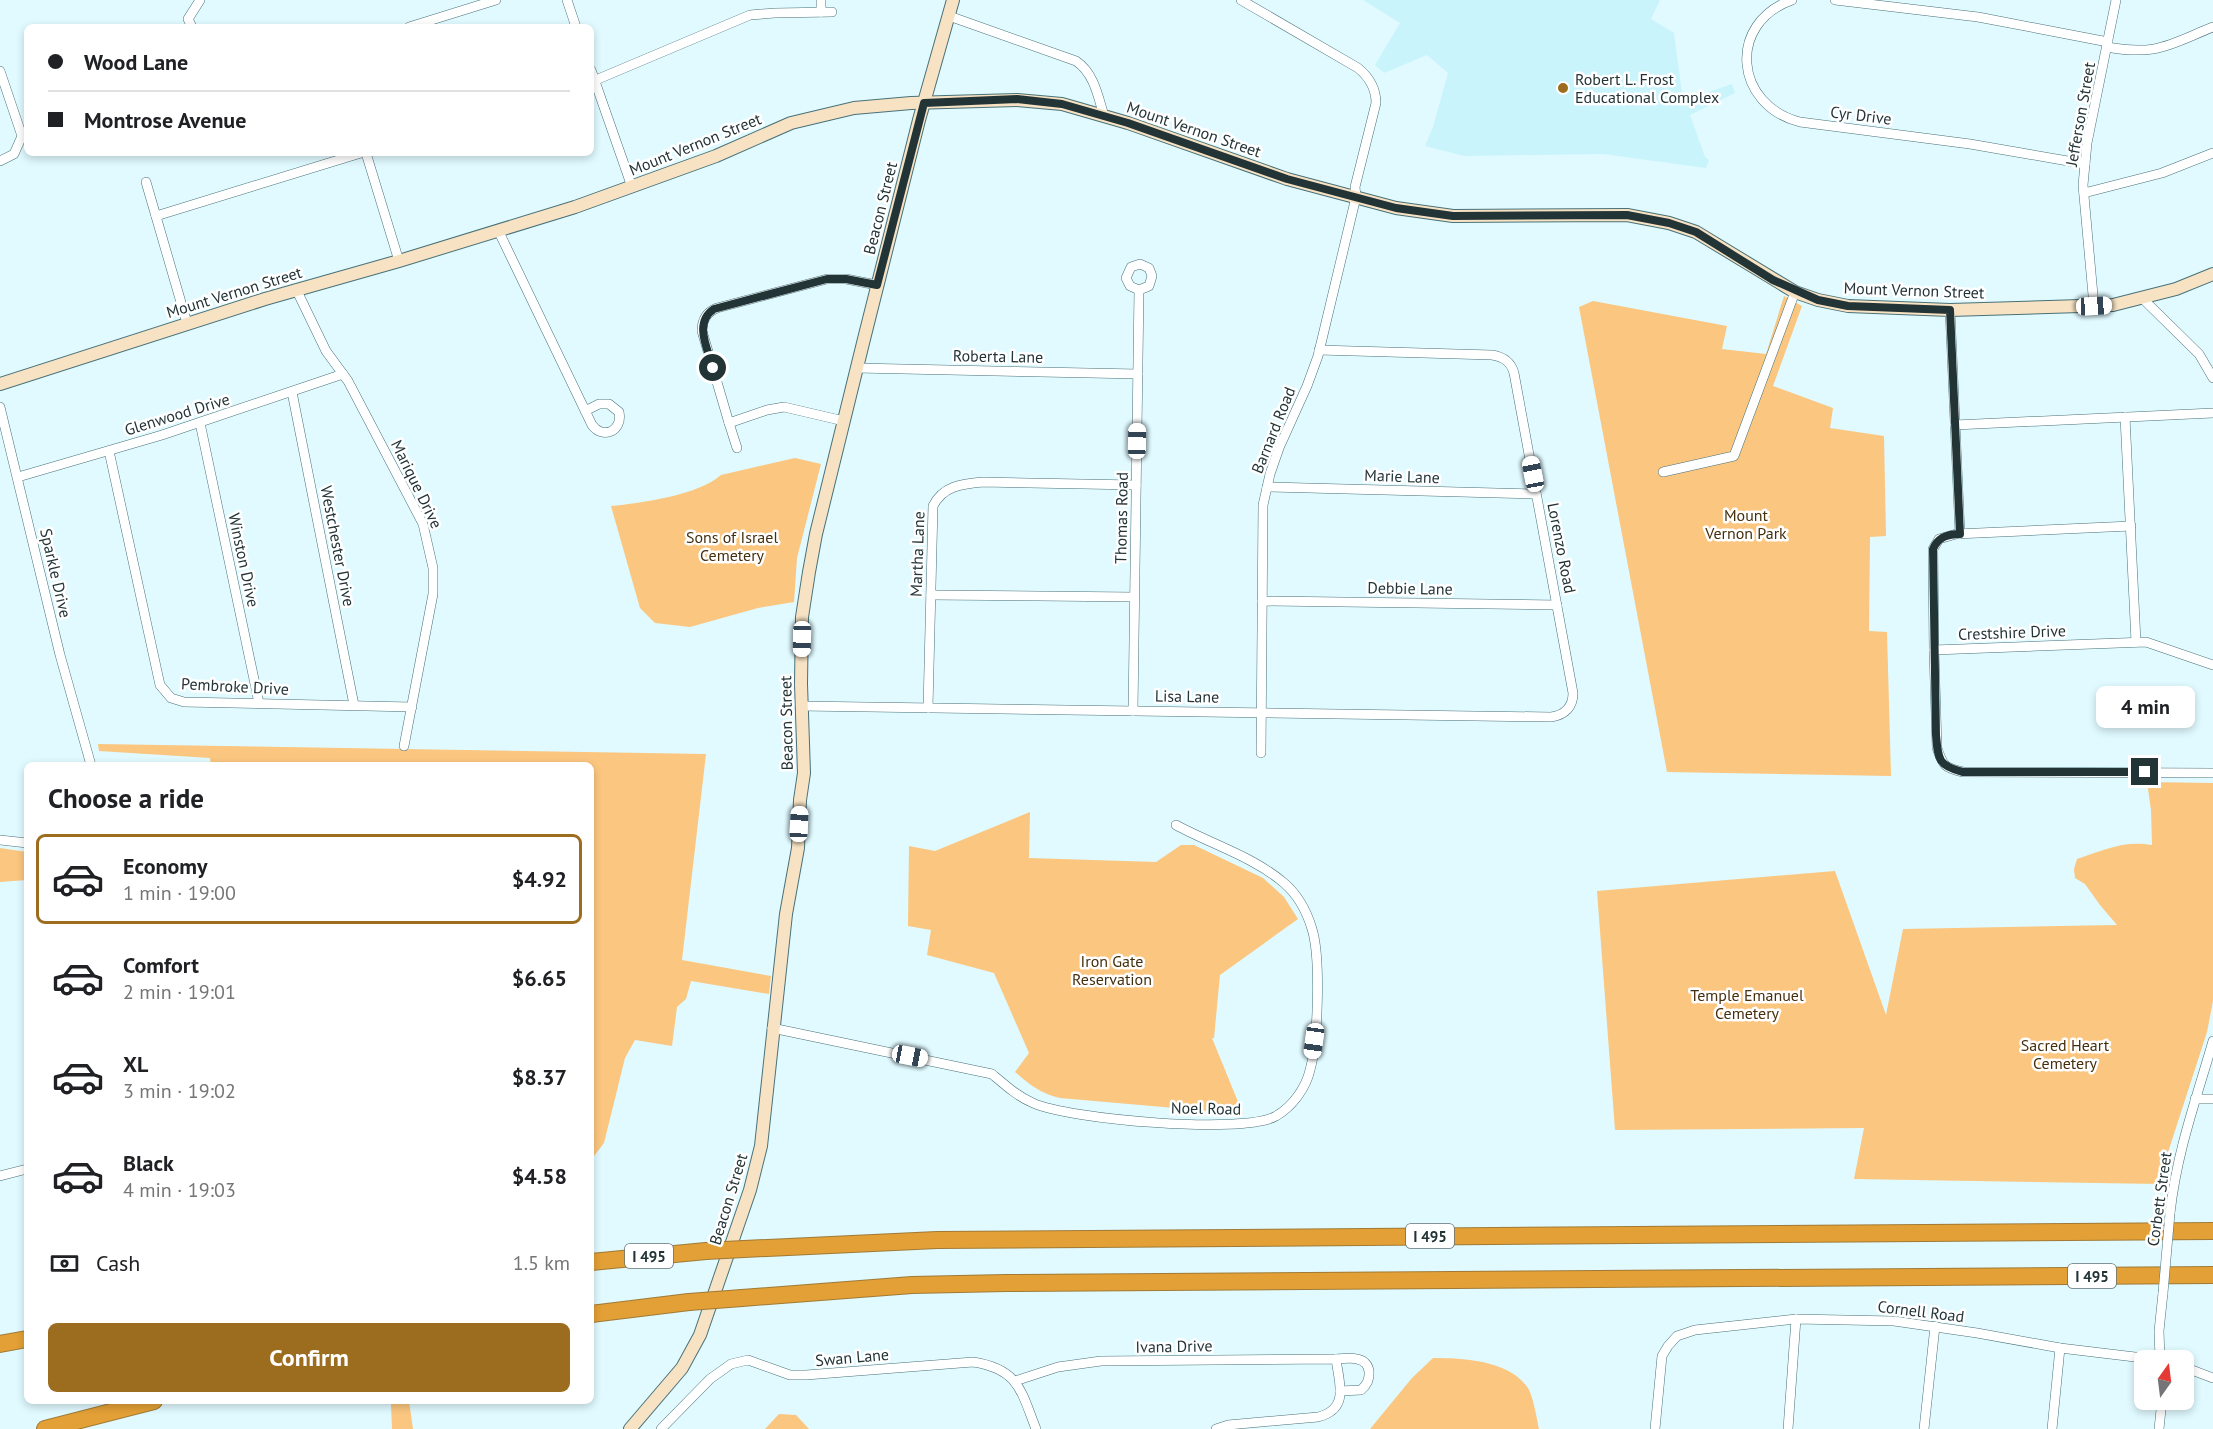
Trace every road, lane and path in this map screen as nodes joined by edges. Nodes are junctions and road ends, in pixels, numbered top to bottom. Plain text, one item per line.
1 (200, 0) edge
2 (496, 0) edge
3 (567, 0) edge
4 (821, 0) edge
5 (953, 0) edge
6 (1241, 0) edge
7 (1792, 0) edge
8 (1835, 0) edge
9 (2116, 0) edge
10 (821, 12) junction
11 (832, 12) dead end
12 (949, 15) junction
13 (190, 24) edge
14 (419, 24) edge
15 (575, 24) edge
16 (2213, 27) edge
17 (2107, 44) junction
18 (0, 71) edge
19 (594, 81) edge
20 (594, 84) edge
21 (924, 103) junction
22 (1104, 116) junction
23 (2213, 153) edge
24 (351, 156) edge
25 (367, 156) edge
26 (0, 161) edge
27 (2085, 164) junction
28 (147, 182) dead end
29 (632, 187) junction
30 (2084, 193) junction
31 (1356, 197) junction
32 (156, 216) junction
33 (498, 230) junction
34 (399, 261) junction
35 (2213, 274) edge
36 (877, 285) junction
37 (296, 290) junction
38 (1139, 290) dead end
39 (1795, 291) junction
40 (2142, 298) junction
41 (2094, 306) junction
42 (1950, 310) junction
43 (187, 323) junction
44 (1319, 350) junction
45 (857, 368) junction
46 (343, 374) junction
47 (1138, 374) junction
48 (2213, 378) edge
49 (0, 384) edge
50 (292, 392) junction
51 (0, 407) edge
52 (585, 411) dead end
53 (2213, 413) edge
54 (2125, 417) junction
55 (844, 421) junction
56 (200, 423) junction
57 (729, 423) junction
58 (1955, 425) junction
59 (737, 448) dead end
60 (108, 451) junction
61 (1663, 472) dead end
62 (18, 477) junction
63 (1136, 485) junction
64 (1267, 487) junction
65 (1536, 494) junction
66 (2130, 526) junction
67 (1960, 534) junction
68 (931, 595) junction
69 (1134, 597) junction
70 (1262, 601) junction
71 (1557, 604) junction
72 (2136, 642) junction
73 (1934, 650) junction
74 (2213, 665) edge
75 (259, 703) junction
76 (354, 705) junction
77 (412, 706) junction
78 (801, 706) junction
79 (928, 708) junction
80 (1569, 708) joint
81 (1133, 711) junction
82 (1261, 712) junction
83 (404, 746) dead end
84 (1261, 753) dead end
85 (90, 762) edge
86 (2213, 773) edge
87 (1176, 825) dead end
88 (0, 840) edge
89 (24, 843) edge
90 (772, 1028) junction
91 (2213, 1041) edge
92 (2195, 1099) junction
93 (2213, 1099) edge
94 (24, 1170) edge
95 (0, 1176) edge
96 (2213, 1231) edge
97 (594, 1262) edge
98 (2213, 1275) edge
99 (594, 1314) edge
100 (1796, 1319) junction
101 (1935, 1326) junction
102 (24, 1340) edge
103 (0, 1344) edge
104 (2060, 1348) junction
105 (2161, 1350) edge
106 (2134, 1358) edge
107 (1336, 1359) junction
108 (2194, 1371) edge
109 (2213, 1378) edge
110 (1015, 1381) junction
111 (1340, 1391) junction
112 (142, 1404) edge
113 (2161, 1410) edge
114 (664, 1428) edge
115 (45, 1429) edge
116 (630, 1429) edge
117 (1036, 1429) edge
118 (1216, 1429) edge
119 (1654, 1429) edge
120 (1788, 1429) edge
121 (1924, 1429) edge
122 (2052, 1429) edge
123 (2159, 1429) edge

1 - 13 street
2 - 14 street
3 - 15 street
4 - 10 street
5 - 12 main road, Beacon Street
6 - 31 street, Barnard Road
7 - 27 street, Cyr Drive
8 - 17 street
9 - 17 street, Jefferson Street
10 - 11 street
10 - 19 street
12 - 21 main road, Beacon Street
12 - 22 street
16 - 17 street
17 - 27 street, Jefferson Street
18 - 26 street
20 - 29 street
21 - 22 main road, Mount Vernon Street
21 - 29 main road, Mount Vernon Street
21 - 36 main road, Beacon Street
22 - 31 main road, Mount Vernon Street
23 - 30 street
24 - 32 street
25 - 34 street
27 - 30 street, Jefferson Street
28 - 32 street
29 - 33 main road, Mount Vernon Street
30 - 41 street, Jefferson Street
31 - 39 main road, Mount Vernon Street
31 - 44 street, Barnard Road
32 - 43 street
33 - 34 main road, Mount Vernon Street
33 - 52 street
34 - 37 main road, Mount Vernon Street
35 - 40 main road, Mount Vernon Street
36 - 45 main road, Beacon Street
36 - 57 street
37 - 43 main road, Mount Vernon Street
37 - 46 street, Marique Drive
38 - 47 street, Thomas Road
39 - 42 main road, Mount Vernon Street
39 - 61 street
40 - 41 main road, Mount Vernon Street
40 - 48 street
41 - 42 main road, Mount Vernon Street
42 - 58 street
43 - 49 main road, Mount Vernon Street
44 - 64 street, Barnard Road
44 - 65 street, Lorenzo Road
45 - 47 street, Roberta Lane
45 - 55 main road, Beacon Street
46 - 50 street, Glenwood Drive
46 - 77 street, Marique Drive
47 - 63 street, Thomas Road
50 - 56 street, Glenwood Drive
50 - 76 street, Westchester Drive
51 - 62 street, Sparkle Drive
53 - 54 street
54 - 58 street
54 - 66 street
55 - 57 street
55 - 78 main road, Beacon Street
56 - 60 street, Glenwood Drive
56 - 75 street, Winston Drive
57 - 59 street
58 - 67 street
60 - 62 street, Glenwood Drive
60 - 75 street, Pembroke Drive
62 - 85 street, Sparkle Drive
63 - 68 street, Martha Lane
63 - 69 street, Thomas Road
64 - 65 street, Marie Lane
64 - 70 street, Barnard Road
65 - 71 street, Lorenzo Road
66 - 67 street, Crestshire Drive
66 - 72 street
67 - 73 street, Crestshire Drive
68 - 69 street
68 - 79 street, Martha Lane
69 - 81 street, Thomas Road
70 - 71 street, Debbie Lane
70 - 82 street, Barnard Road
71 - 80 street, Lorenzo Road
72 - 73 street, Crestshire Drive
72 - 74 street, Crestshire Drive
73 - 86 street
75 - 76 street, Pembroke Drive
76 - 77 street, Pembroke Drive
77 - 83 street, Marique Drive
78 - 79 street, Lisa Lane
78 - 90 main road, Beacon Street
79 - 81 street, Lisa Lane
80 - 82 street, Lisa Lane
81 - 82 street, Lisa Lane
82 - 84 street, Barnard Road
87 - 90 street, Noel Road
88 - 89 street
90 - 116 main road, Beacon Street
91 - 92 street, Corbett Street
92 - 93 street
92 - 105 street, Corbett Street, bridge
94 - 95 street
96 - 97 highway, I 495, bridge
98 - 99 highway, I 495, bridge
100 - 101 street, Cornell Road
100 - 119 street, Cornell Road
100 - 120 street
101 - 104 street, Cornell Road
101 - 121 street
102 - 103 highway
104 - 106 street, Cornell Road
104 - 122 street
107 - 110 street, Ivana Drive
107 - 111 street
107 - 111 street, Ivana Drive
108 - 109 street
110 - 114 street, Swan Lane
110 - 117 street
111 - 118 street
112 - 115 highway
113 - 123 street

